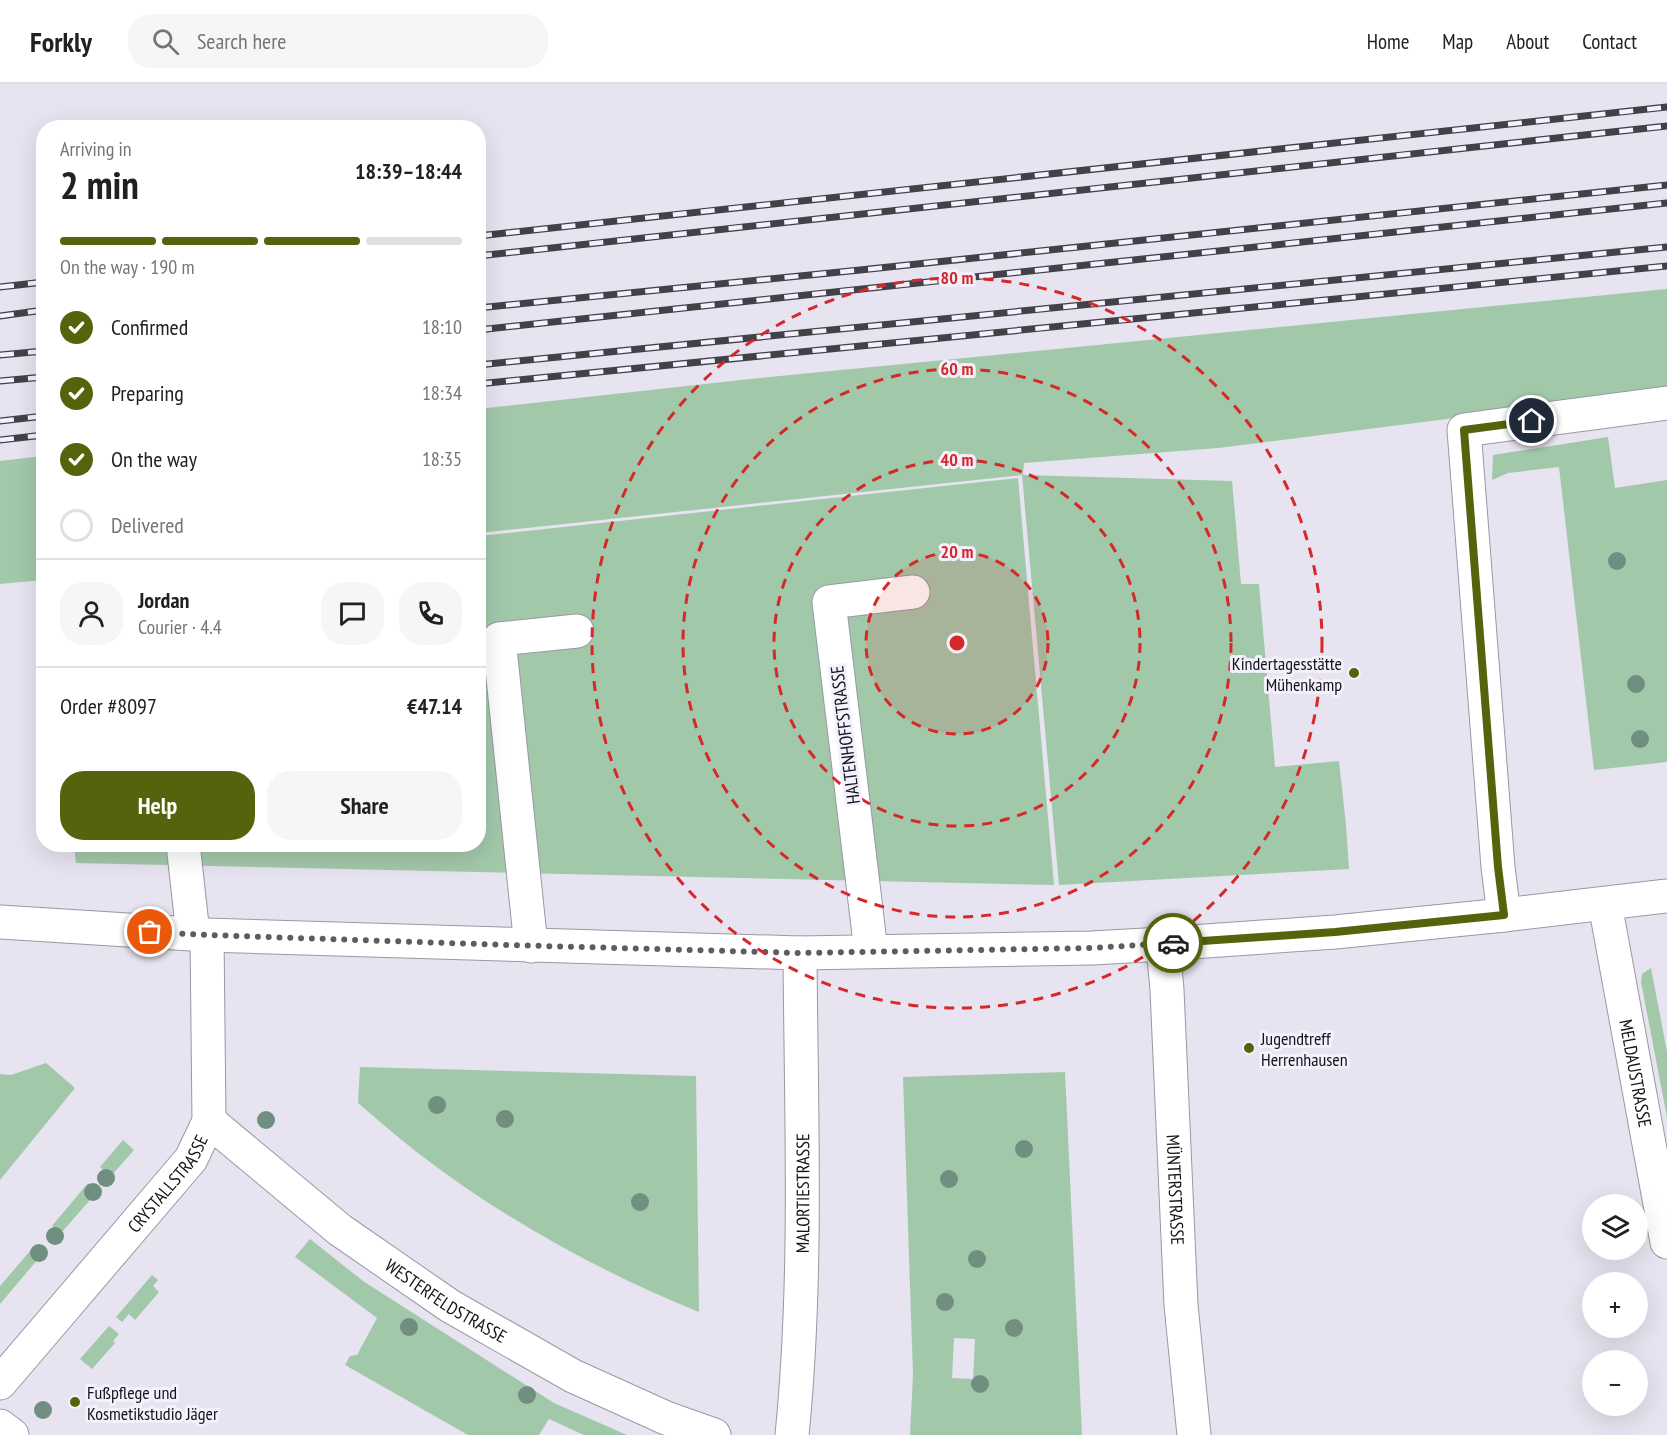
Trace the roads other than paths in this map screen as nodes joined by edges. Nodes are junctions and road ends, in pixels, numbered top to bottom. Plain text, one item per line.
1 (1667, 403) edge
2 (913, 592) dead end
3 (577, 631) dead end
4 (185, 852) edge
5 (1667, 896) edge
6 (1605, 904) junction
7 (1504, 915) junction
8 (0, 922) edge
9 (200, 934) junction
10 (1163, 944) junction
11 (531, 946) junction
12 (872, 951) junction
13 (800, 953) junction
14 (209, 1121) junction
15 (1667, 1242) edge
16 (0, 1383) edge
17 (0, 1426) edge
18 (12, 1435) edge
19 (714, 1435) edge
20 (792, 1435) edge
21 (1194, 1435) edge

1 - 7 street
2 - 12 street, HALTENHOFFSTRASSE
3 - 11 street
4 - 9 street
5 - 6 street
6 - 7 street
6 - 15 street, MELDAUSTRASSE
7 - 10 street
8 - 9 street
9 - 11 street
9 - 14 street, CRYSTALLSTRASSE
10 - 12 street
10 - 21 street, MÜNTERSTRASSE
11 - 13 street
12 - 13 street
13 - 20 street, MALORTIESTRASSE
14 - 16 street, CRYSTALLSTRASSE
14 - 19 street, WESTERFELDSTRASSE
17 - 18 street

